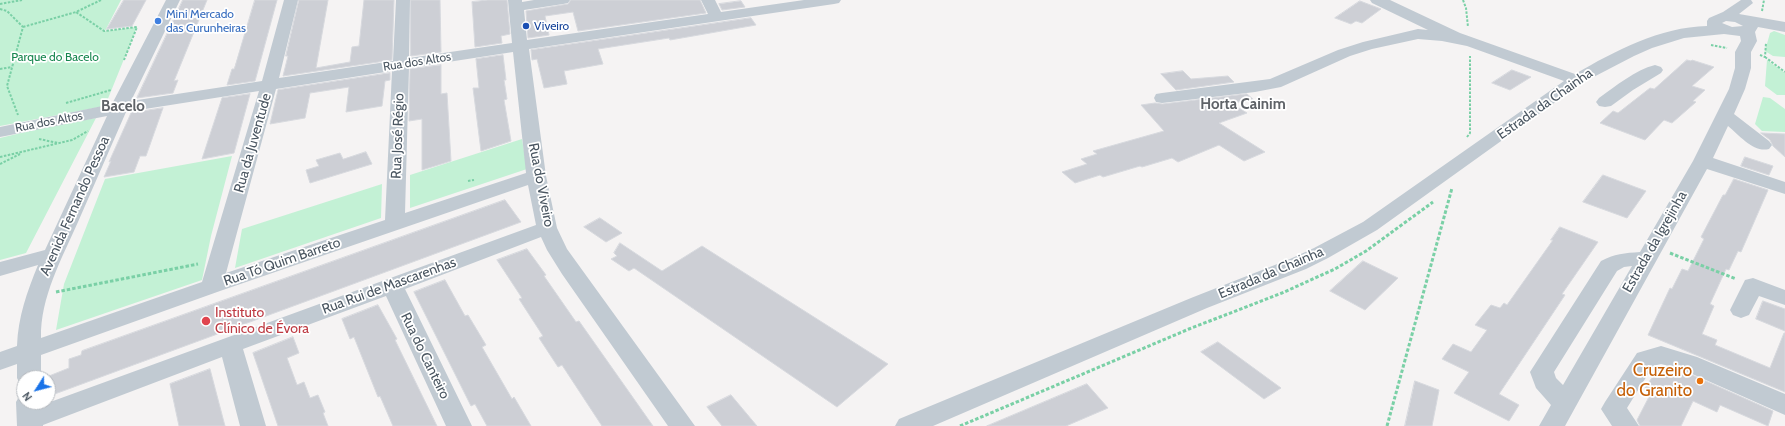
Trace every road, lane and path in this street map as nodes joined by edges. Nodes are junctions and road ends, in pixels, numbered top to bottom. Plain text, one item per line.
1 (22, 0) edge
2 (101, 0) edge
3 (173, 0) edge
4 (291, 0) edge
5 (403, 0) edge
6 (563, 0) edge
7 (708, 0) edge
8 (834, 0) edge
9 (1377, 0) edge
10 (1463, 0) edge
11 (1747, 1) edge
12 (806, 2) edge
13 (0, 4) edge
14 (515, 4) edge
15 (0, 10) edge
16 (76, 12) junction
17 (716, 16) junction
18 (1747, 24) junction
19 (1722, 25) junction
20 (1785, 27) edge
21 (23, 28) junction
22 (1470, 42) junction
23 (520, 46) junction
24 (1743, 52) junction
25 (1765, 57) dead end
26 (400, 64) junction
27 (121, 66) dead end
28 (12, 67) junction
29 (0, 70) edge
30 (1655, 70) dead end
31 (1785, 72) edge
32 (1583, 76) junction
33 (269, 85) junction
34 (1627, 86) junction
35 (1162, 98) dead end
36 (1605, 102) dead end
37 (119, 108) junction
38 (1724, 115) junction
39 (19, 117) dead end
40 (88, 131) dead end
41 (0, 132) edge
42 (1470, 133) dead end
43 (1763, 145) dead end
44 (24, 152) junction
45 (0, 157) edge
46 (1702, 161) junction
47 (0, 164) edge
48 (536, 176) junction
49 (1452, 188) dead end
50 (1785, 188) edge
51 (395, 223) junction
52 (547, 228) junction
53 (1649, 252) junction
54 (52, 254) junction
55 (220, 260) junction
56 (0, 269) edge
57 (392, 285) junction
58 (1752, 285) junction
59 (212, 286) junction
60 (62, 291) dead end
61 (1785, 298) edge
62 (1741, 310) dead end
63 (230, 345) junction
64 (28, 352) junction
65 (0, 361) edge
66 (29, 370) edge
67 (1564, 403) junction
68 (1785, 405) edge
69 (30, 416) edge
70 (253, 426) edge
71 (459, 426) edge
72 (682, 426) edge
73 (908, 426) edge
74 (1387, 426) edge
75 (1552, 426) edge
76 (1626, 426) edge

1 - 13 path
2 - 16 path
3 - 37 street, Avenida Fernando Pessoa
4 - 33 street, Rua da Juventude
5 - 26 street, Rua José Régio
6 - 14 street
7 - 17 street
8 - 12 street, Rua dos Altos
9 - 22 street
10 - 22 path
11 - 18 street
11 - 19 street
12 - 17 street, Rua dos Altos
14 - 23 street, Rua do Viveiro
15 - 21 path
16 - 21 path
16 - 27 path
17 - 23 street, Rua dos Altos
18 - 19 street
18 - 20 street
18 - 24 street, Estrada da Igrejinha
19 - 24 street
19 - 32 street, Estrada da Chainha
21 - 28 path
22 - 32 street
22 - 35 street
22 - 42 path
23 - 26 street, Rua dos Altos
23 - 48 street, Rua do Viveiro
24 - 38 street, Estrada da Igrejinha
25 - 31 path
26 - 33 street, Rua dos Altos
26 - 51 street, Rua José Régio
28 - 29 path
28 - 39 path
30 - 34 street
32 - 34 street
32 - 73 street, Estrada da Chainha
33 - 37 street, Rua dos Altos
33 - 55 street, Rua da Juventude
34 - 36 street
37 - 41 street, Rua dos Altos
37 - 54 street, Avenida Fernando Pessoa
38 - 43 street
38 - 46 street, Estrada da Igrejinha
40 - 44 path
44 - 45 path
44 - 47 path
46 - 50 street
46 - 53 street, Estrada da Igrejinha
48 - 51 street, Rua Tó Quim Barreto
48 - 52 street, Rua do Viveiro
49 - 74 path
51 - 59 street, Rua Tó Quim Barreto
52 - 57 street, Rua Rui de Mascarenhas
52 - 72 street, Rua do Viveiro
53 - 58 path
53 - 67 street, Estrada da Igrejinha
53 - 67 street
54 - 56 street
54 - 64 street, Avenida Fernando Pessoa
55 - 59 street, Rua da Juventude
55 - 60 path
57 - 63 street, Rua Rui de Mascarenhas
57 - 71 street, Rua do Canteiro
58 - 61 street
58 - 62 street
59 - 64 street, Rua Tó Quim Barreto
63 - 69 street, Rua Rui de Mascarenhas
63 - 70 street
64 - 65 street, Rua Tó Quim Barreto
64 - 66 street, Avenida Fernando Pessoa
67 - 75 street, Estrada da Igrejinha
68 - 76 street

